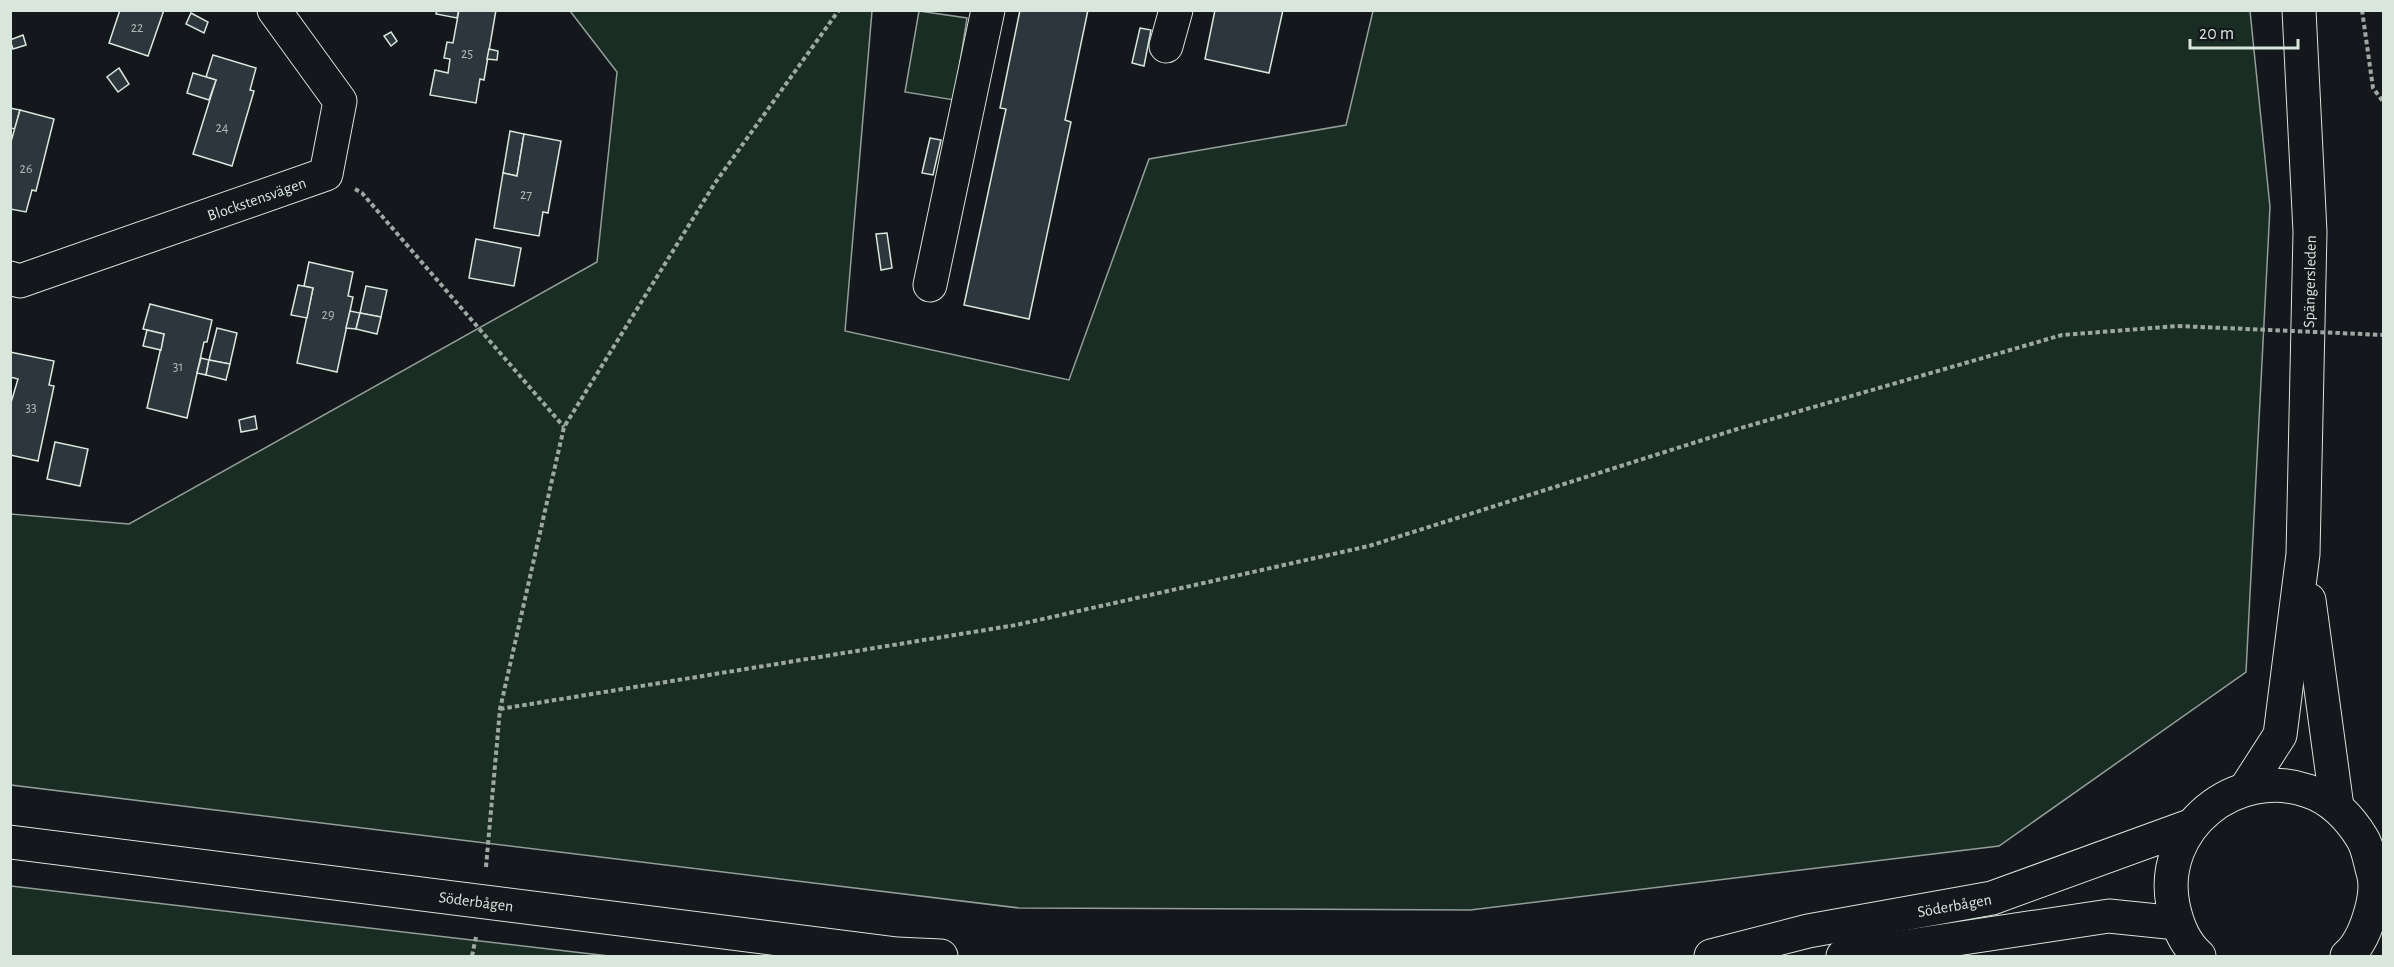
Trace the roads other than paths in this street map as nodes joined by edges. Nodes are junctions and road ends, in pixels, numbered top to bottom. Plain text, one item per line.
1 (274, 10) edge
2 (988, 10) edge
3 (1176, 10) edge
4 (2299, 10) edge
5 (1166, 46) dead end
6 (10, 278) edge
7 (930, 285) dead end
8 (2303, 554) junction
9 (2246, 788) junction
10 (2337, 807) junction
11 (2190, 826) junction
12 (10, 842) edge
13 (2374, 843) edge
14 (2384, 938) edge
15 (2190, 946) edge
16 (2349, 955) edge
17 (1711, 956) edge
18 (941, 957) edge
19 (1703, 957) edge
20 (1726, 957) edge
21 (1843, 957) edge

1 - 6 street, Blockstensvägen
2 - 7 street
3 - 5 street
4 - 8 street, Spängersleden
8 - 9 street, Spängersleden
8 - 10 street, Spängersleden
9 - 10 street
9 - 11 street
10 - 13 street
11 - 15 street
11 - 17 street, Söderbågen
12 - 18 street, Söderbågen
13 - 16 street
14 - 16 street
15 - 21 street, Söderbågen
17 - 19 street, Söderbågen
17 - 20 street, Söderbågen

